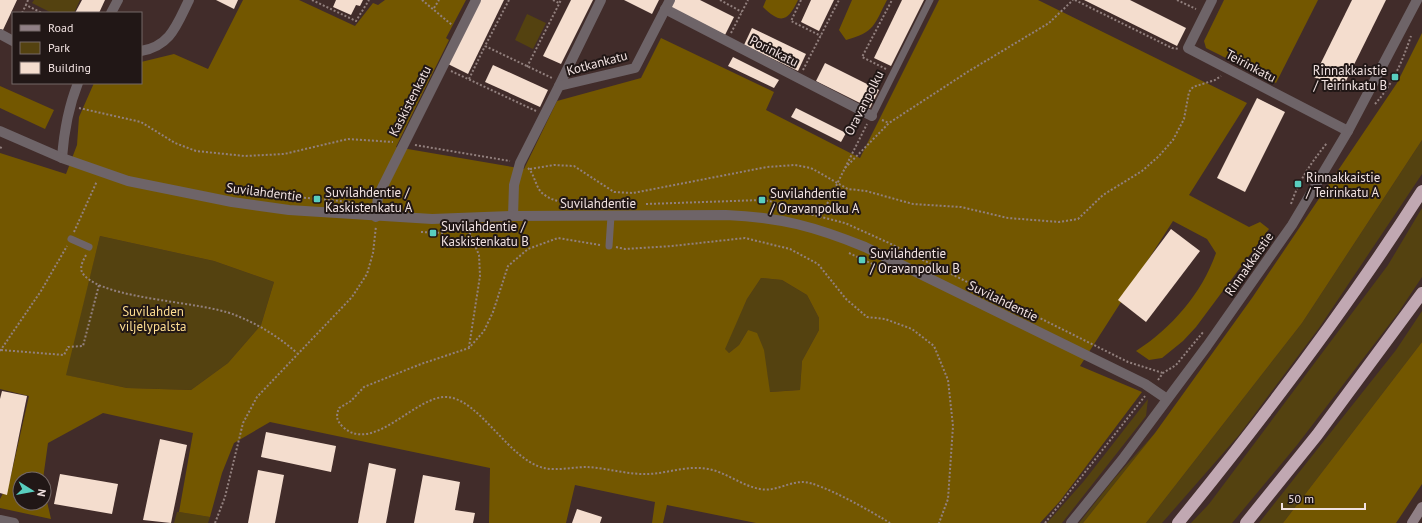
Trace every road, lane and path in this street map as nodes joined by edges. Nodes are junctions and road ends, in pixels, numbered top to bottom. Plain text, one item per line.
1 (28, 0) edge
2 (118, 0) edge
3 (189, 0) edge
4 (312, 0) edge
5 (369, 0) edge
6 (422, 0) edge
7 (439, 0) edge
8 (476, 0) edge
9 (509, 0) edge
10 (553, 0) edge
11 (601, 0) edge
12 (670, 0) edge
13 (720, 0) edge
14 (748, 0) edge
15 (801, 0) edge
16 (839, 0) edge
17 (892, 0) edge
18 (930, 0) edge
19 (1074, 0) edge
20 (1177, 0) edge
21 (1212, 0) edge
22 (1417, 0) edge
23 (560, 1) edge
24 (1078, 1) edge
25 (26, 5) junction
26 (434, 8) junction
27 (665, 9) junction
28 (1198, 10) dead end
29 (22, 12) edge
30 (40, 12) edge
31 (112, 12) edge
32 (742, 12) junction
33 (0, 34) edge
34 (821, 36) junction
35 (457, 37) junction
36 (12, 40) edge
37 (727, 42) junction
38 (485, 46) junction
39 (1188, 48) junction
40 (142, 51) edge
41 (442, 66) junction
42 (527, 67) junction
43 (893, 73) junction
44 (1223, 74) dead end
45 (799, 78) junction
46 (469, 79) junction
47 (78, 84) edge
48 (560, 84) junction
49 (69, 104) junction
50 (544, 115) junction
51 (872, 116) junction
52 (1338, 126) junction
53 (0, 130) edge
54 (1348, 131) junction
55 (404, 143) junction
56 (0, 147) edge
57 (3, 149) dead end
58 (62, 158) junction
59 (520, 163) junction
60 (845, 168) junction
61 (530, 169) junction
62 (100, 173) junction
63 (837, 184) junction
64 (1422, 191) edge
65 (296, 197) dead end
66 (338, 200) dead end
67 (620, 204) dead end
68 (644, 204) dead end
69 (1290, 207) dead end
70 (512, 216) junction
71 (611, 216) junction
72 (376, 217) junction
73 (820, 218) junction
74 (468, 227) dead end
75 (421, 232) dead end
76 (444, 233) dead end
77 (71, 239) junction
78 (609, 246) junction
79 (89, 247) joint
80 (848, 253) dead end
81 (883, 269) dead end
82 (99, 285) junction
83 (1422, 293) edge
84 (1205, 329) dead end
85 (469, 348) junction
86 (1, 350) edge
87 (297, 353) junction
88 (1163, 373) junction
89 (1151, 387) junction
90 (1167, 399) junction
91 (1422, 507) edge
92 (0, 520) edge
93 (14, 523) edge
94 (215, 523) edge
95 (890, 523) edge
96 (940, 523) edge
97 (1045, 523) edge
98 (1071, 523) edge
99 (1178, 523) edge
100 (1246, 523) edge
101 (1412, 523) edge

1 - 25 path
2 - 31 street
3 - 40 street
4 - 5 path
6 - 26 path
7 - 26 path
8 - 35 street, Kaskistenkatu
9 - 38 path
10 - 23 path
11 - 48 street
12 - 27 street, Kotkankatu
13 - 32 path
14 - 32 path
15 - 34 path
16 - 34 path
17 - 43 path
18 - 43 lane, Oravanpolku
19 - 24 path
19 - 60 path
20 - 28 path
21 - 39 street
22 - 54 street, Rinnakkaistie
23 - 42 path
24 - 39 path
25 - 29 path
25 - 30 path
26 - 35 path
27 - 37 street, Porinkatu
27 - 48 street, Kotkankatu
32 - 37 path
33 - 36 street
34 - 45 path
35 - 41 street, Kaskistenkatu
37 - 45 street, Porinkatu
38 - 42 path
38 - 46 path
39 - 52 street, Teirinkatu
41 - 46 path
41 - 55 street, Kaskistenkatu
42 - 48 path
43 - 51 lane, Oravanpolku
44 - 63 path
45 - 51 street, Porinkatu
46 - 50 path
47 - 49 street
48 - 50 street, Kotkankatu
49 - 55 path
49 - 58 street
50 - 59 street, Kotkankatu
51 - 60 path, Oravanpolku
52 - 54 street, Teirinkatu
52 - 69 path
53 - 58 street, Suvilahdentie
54 - 90 street, Rinnakkaistie
55 - 59 path
55 - 72 street, Kaskistenkatu
56 - 57 path
58 - 62 street, Suvilahdentie
59 - 61 path
59 - 70 street, Kotkankatu
60 - 63 path, Oravanpolku
61 - 63 path
61 - 67 path
62 - 72 street, Suvilahdentie
62 - 77 path
63 - 73 path, Oravanpolku
64 - 99 highway
65 - 66 path
68 - 73 path
70 - 71 street, Suvilahdentie
70 - 72 street, Suvilahdentie
71 - 78 lane
71 - 89 street, Suvilahdentie
72 - 87 path
73 - 88 path
74 - 85 path
75 - 76 path
77 - 79 lane
77 - 86 path
78 - 85 path
78 - 96 path
79 - 82 path
80 - 81 path
82 - 86 path
82 - 87 path
83 - 100 highway
84 - 88 path
85 - 95 path
87 - 94 path
88 - 89 path
89 - 90 street, Suvilahdentie
89 - 97 path
90 - 98 street, Rinnakkaistie
91 - 101 main road
92 - 93 street

